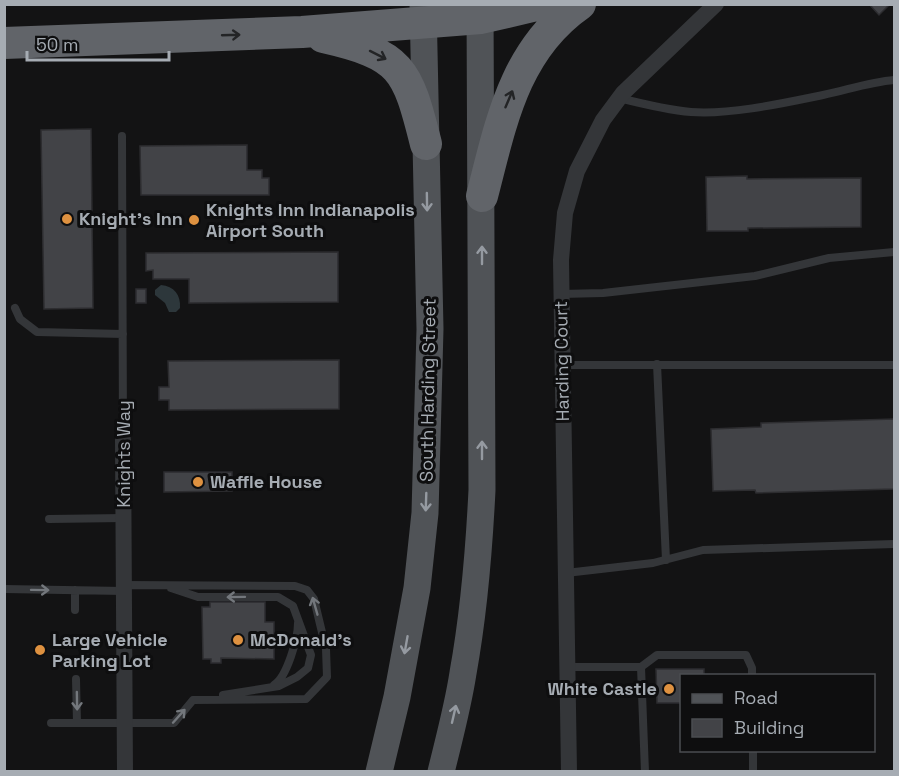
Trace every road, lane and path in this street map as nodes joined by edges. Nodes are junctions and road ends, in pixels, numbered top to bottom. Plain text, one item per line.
1 (540, 4) edge
2 (580, 4) edge
3 (716, 4) edge
4 (480, 11) edge
5 (423, 13) edge
6 (302, 32) junction
7 (4, 43) edge
8 (894, 80) edge
9 (619, 98) junction
10 (122, 136) dead end
11 (426, 144) junction
12 (482, 196) junction
13 (894, 252) edge
14 (561, 294) junction
15 (15, 308) dead end
16 (123, 334) junction
17 (657, 364) junction
18 (562, 365) junction
19 (894, 365) edge
20 (123, 440) joint
21 (124, 518) junction
22 (49, 519) dead end
23 (894, 544) edge
24 (666, 560) junction
25 (566, 573) junction
26 (163, 585) junction
27 (124, 588) junction
28 (4, 589) edge
29 (75, 590) junction
30 (75, 610) dead end
31 (298, 618) junction
32 (568, 667) junction
33 (641, 667) junction
34 (752, 674) edge
35 (76, 679) dead end
36 (260, 690) junction
37 (193, 700) junction
38 (51, 723) dead end
39 (77, 723) junction
40 (124, 723) junction
41 (753, 752) edge
42 (125, 771) edge
43 (379, 771) edge
44 (441, 771) edge
45 (569, 771) edge
46 (645, 771) edge
47 (753, 771) edge

1 - 4 highway
12 -> 2 highway
3 - 9 street, Harding Court
4 - 5 highway
4 - 12 main road
5 - 6 highway
5 - 11 main road, South Harding Street
7 -> 6 highway
6 -> 11 highway
8 - 9 lane
9 - 14 street, Harding Court
10 - 16 lane, Knights Way
11 -> 43 main road, South Harding Street
44 -> 12 main road
13 - 14 lane
14 - 18 street, Harding Court
15 - 16 lane
16 - 20 lane, Knights Way
17 - 18 lane
17 - 19 lane
17 - 24 lane
18 - 25 street, Harding Court
20 - 21 street, Knights Way
21 - 22 lane
21 - 27 street, Knights Way
23 - 24 lane
24 - 25 lane
25 - 32 street, Harding Court
26 - 27 lane
31 -> 26 lane
37 -> 26 lane
27 - 29 lane
27 - 40 street, Knights Way
28 -> 29 lane
29 - 30 lane
31 - 36 lane
31 - 36 lane
32 - 33 lane
32 - 45 street, Harding Court
33 - 34 lane
33 - 46 lane
35 -> 39 lane
36 - 37 lane
40 -> 37 lane
38 - 39 lane
39 - 40 lane
40 - 42 street, Knights Way
41 - 47 lane

